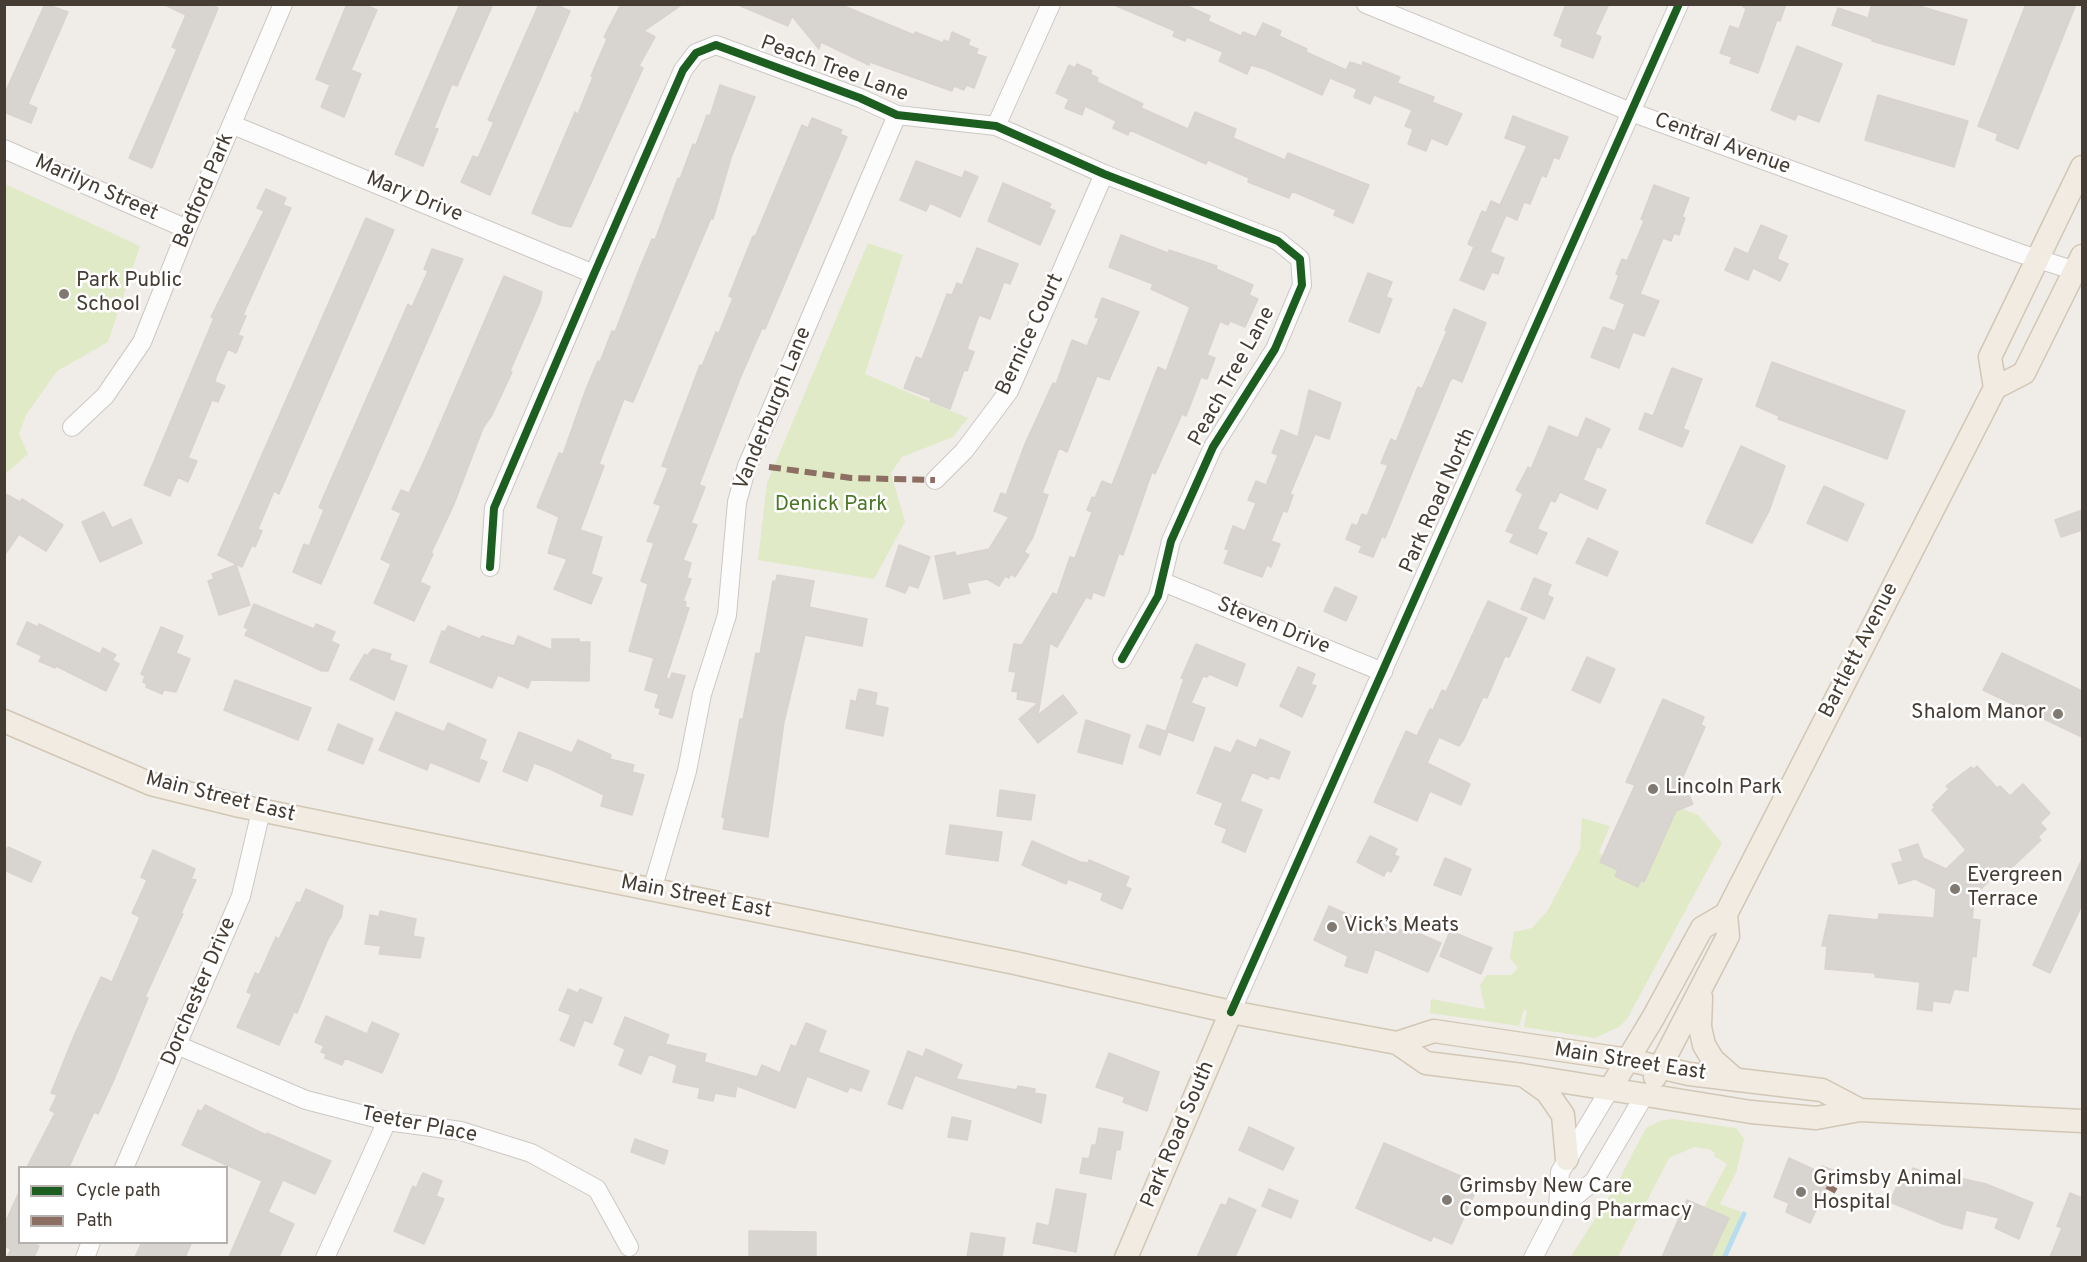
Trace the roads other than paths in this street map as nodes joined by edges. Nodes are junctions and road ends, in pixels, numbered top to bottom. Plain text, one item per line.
1 (283, 4) edge
2 (1051, 4) edge
3 (1366, 4) edge
4 (1679, 4) edge
5 (1632, 112) junction
6 (897, 116) junction
7 (233, 125) junction
8 (996, 126) junction
9 (4, 149) edge
10 (2082, 167) edge
11 (1104, 174) junction
12 (187, 229) junction
13 (2039, 259) junction
14 (2080, 267) edge
15 (594, 274) junction
16 (1995, 388) junction
17 (72, 427) dead end
18 (935, 480) dead end
19 (490, 567) dead end
20 (1163, 582) junction
21 (1122, 659) dead end
22 (1383, 672) junction
23 (4, 721) edge
24 (261, 810) junction
25 (652, 890) junction
26 (1726, 914) junction
27 (1701, 992) junction
28 (1231, 1012) junction
29 (1397, 1042) junction
30 (177, 1045) junction
31 (1629, 1060) junction
32 (1662, 1067) junction
33 (1522, 1075) junction
34 (1736, 1080) junction
35 (1610, 1089) junction
36 (1644, 1096) junction
37 (1860, 1110) junction
38 (387, 1121) junction
39 (2082, 1121) edge
40 (1567, 1159) junction
41 (124, 1166) edge
42 (1558, 1210) junction
43 (629, 1247) dead end
44 (325, 1257) edge
45 (1126, 1257) edge
46 (1533, 1257) edge

1 - 7 street, Bedford Park
2 - 8 street
3 - 5 street, Central Avenue
4 - 5 street, Park Road North
5 - 13 street, Central Avenue
5 - 22 street, Park Road North
6 - 8 street, Peach Tree Lane
6 - 15 street, Peach Tree Lane
6 - 25 street, Vanderburgh Lane
7 - 12 street, Bedford Park
7 - 15 street, Mary Drive
8 - 11 street, Peach Tree Lane
9 - 12 street, Marilyn Street
10 - 13 main road
11 - 18 street, Bernice Court
11 - 20 street, Peach Tree Lane
12 - 17 street, Bedford Park
13 - 14 street, Central Avenue
13 - 16 main road
14 - 16 main road
15 - 19 street, Peach Tree Lane
16 - 26 main road, Bartlett Avenue
20 - 21 street, Peach Tree Lane
20 - 22 street, Steven Drive
22 - 28 street, Park Road North
23 - 24 main road, Main Street East
24 - 25 main road, Main Street East
24 - 30 street, Dorchester Drive
25 - 28 main road, Main Street East
26 - 27 main road, Bartlett Avenue
26 - 31 main road, Bartlett Avenue
27 - 32 main road, Bartlett Avenue
27 - 34 main road
28 - 29 main road, Main Street East
28 - 45 main road, Park Road South
29 - 31 main road, Main Street East
29 - 33 main road, Main Street East
30 - 38 street, Teeter Place
30 - 41 street, Dorchester Drive
31 - 32 main road, Main Street East
31 - 35 main road, Bartlett Avenue
32 - 34 main road, Main Street East
32 - 36 main road, Bartlett Avenue
33 - 35 main road, Main Street East
33 - 40 main road
34 - 37 main road, Main Street East
35 - 36 main road, Main Street East
35 - 40 street, Bartlett Avenue
36 - 37 main road, Main Street East
36 - 42 street, Bartlett Avenue
37 - 39 main road, Main Street East
38 - 43 street, Teeter Place
38 - 44 street
40 - 42 street, Bartlett Avenue
42 - 46 street, Bartlett Avenue

